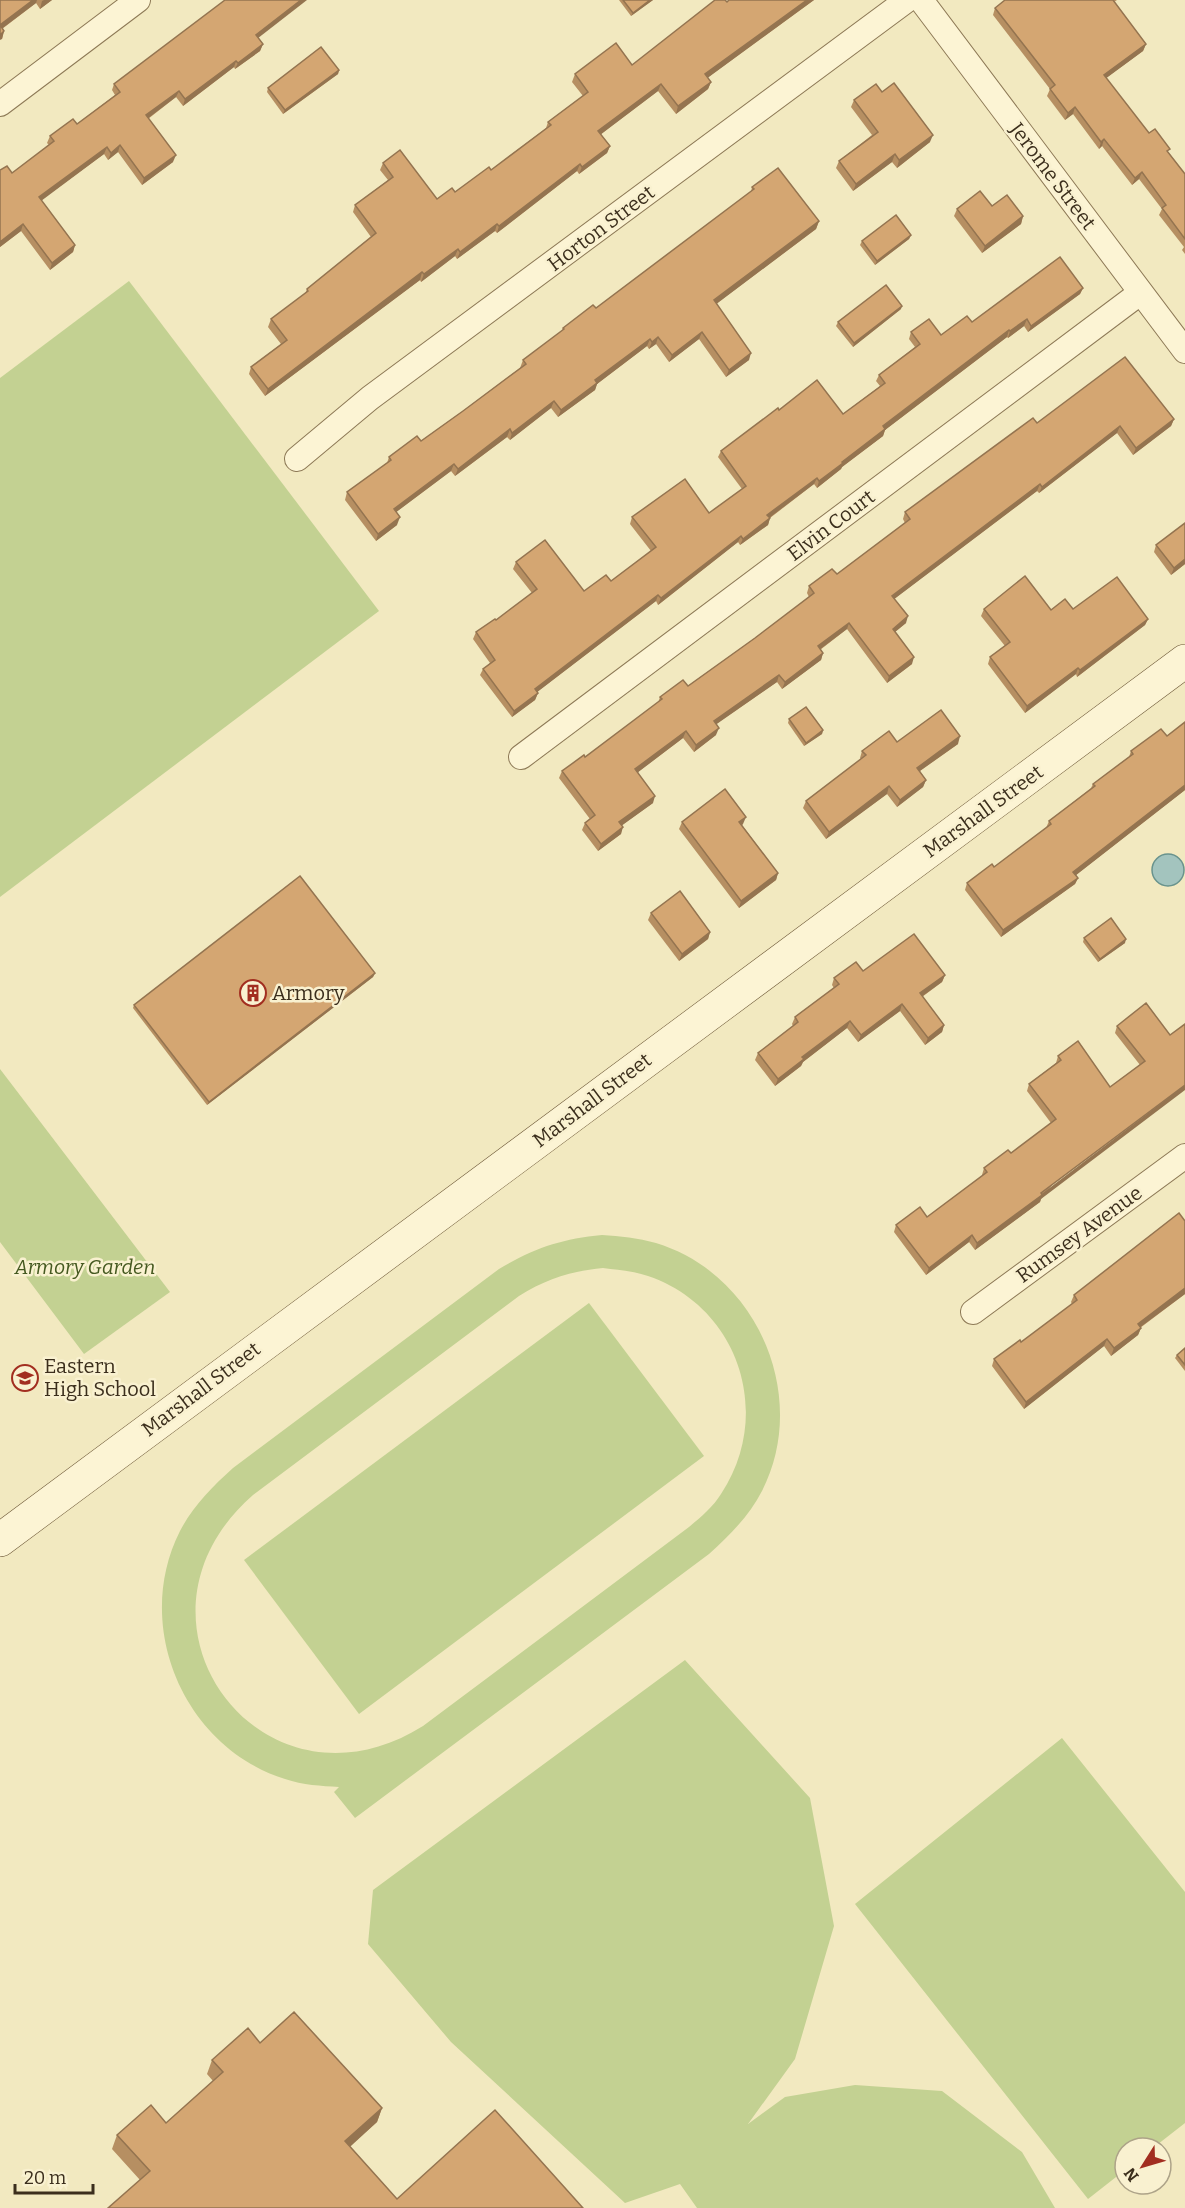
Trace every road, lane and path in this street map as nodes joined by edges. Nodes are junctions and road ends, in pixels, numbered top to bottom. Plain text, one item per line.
1 (138, 0) edge
2 (907, 0) edge
3 (921, 0) edge
4 (0, 104) edge
5 (1140, 293) junction
6 (1185, 351) edge
7 (297, 459) dead end
8 (1185, 662) edge
9 (521, 757) dead end
10 (1184, 1157) edge
11 (972, 1312) dead end
12 (0, 1540) edge

1 - 4 street
2 - 7 street, Horton Street
3 - 5 street, Jerome Street
5 - 6 street, Jerome Street
5 - 9 street, Elvin Court
8 - 12 street, Marshall Street
10 - 11 street, Rumsey Avenue

